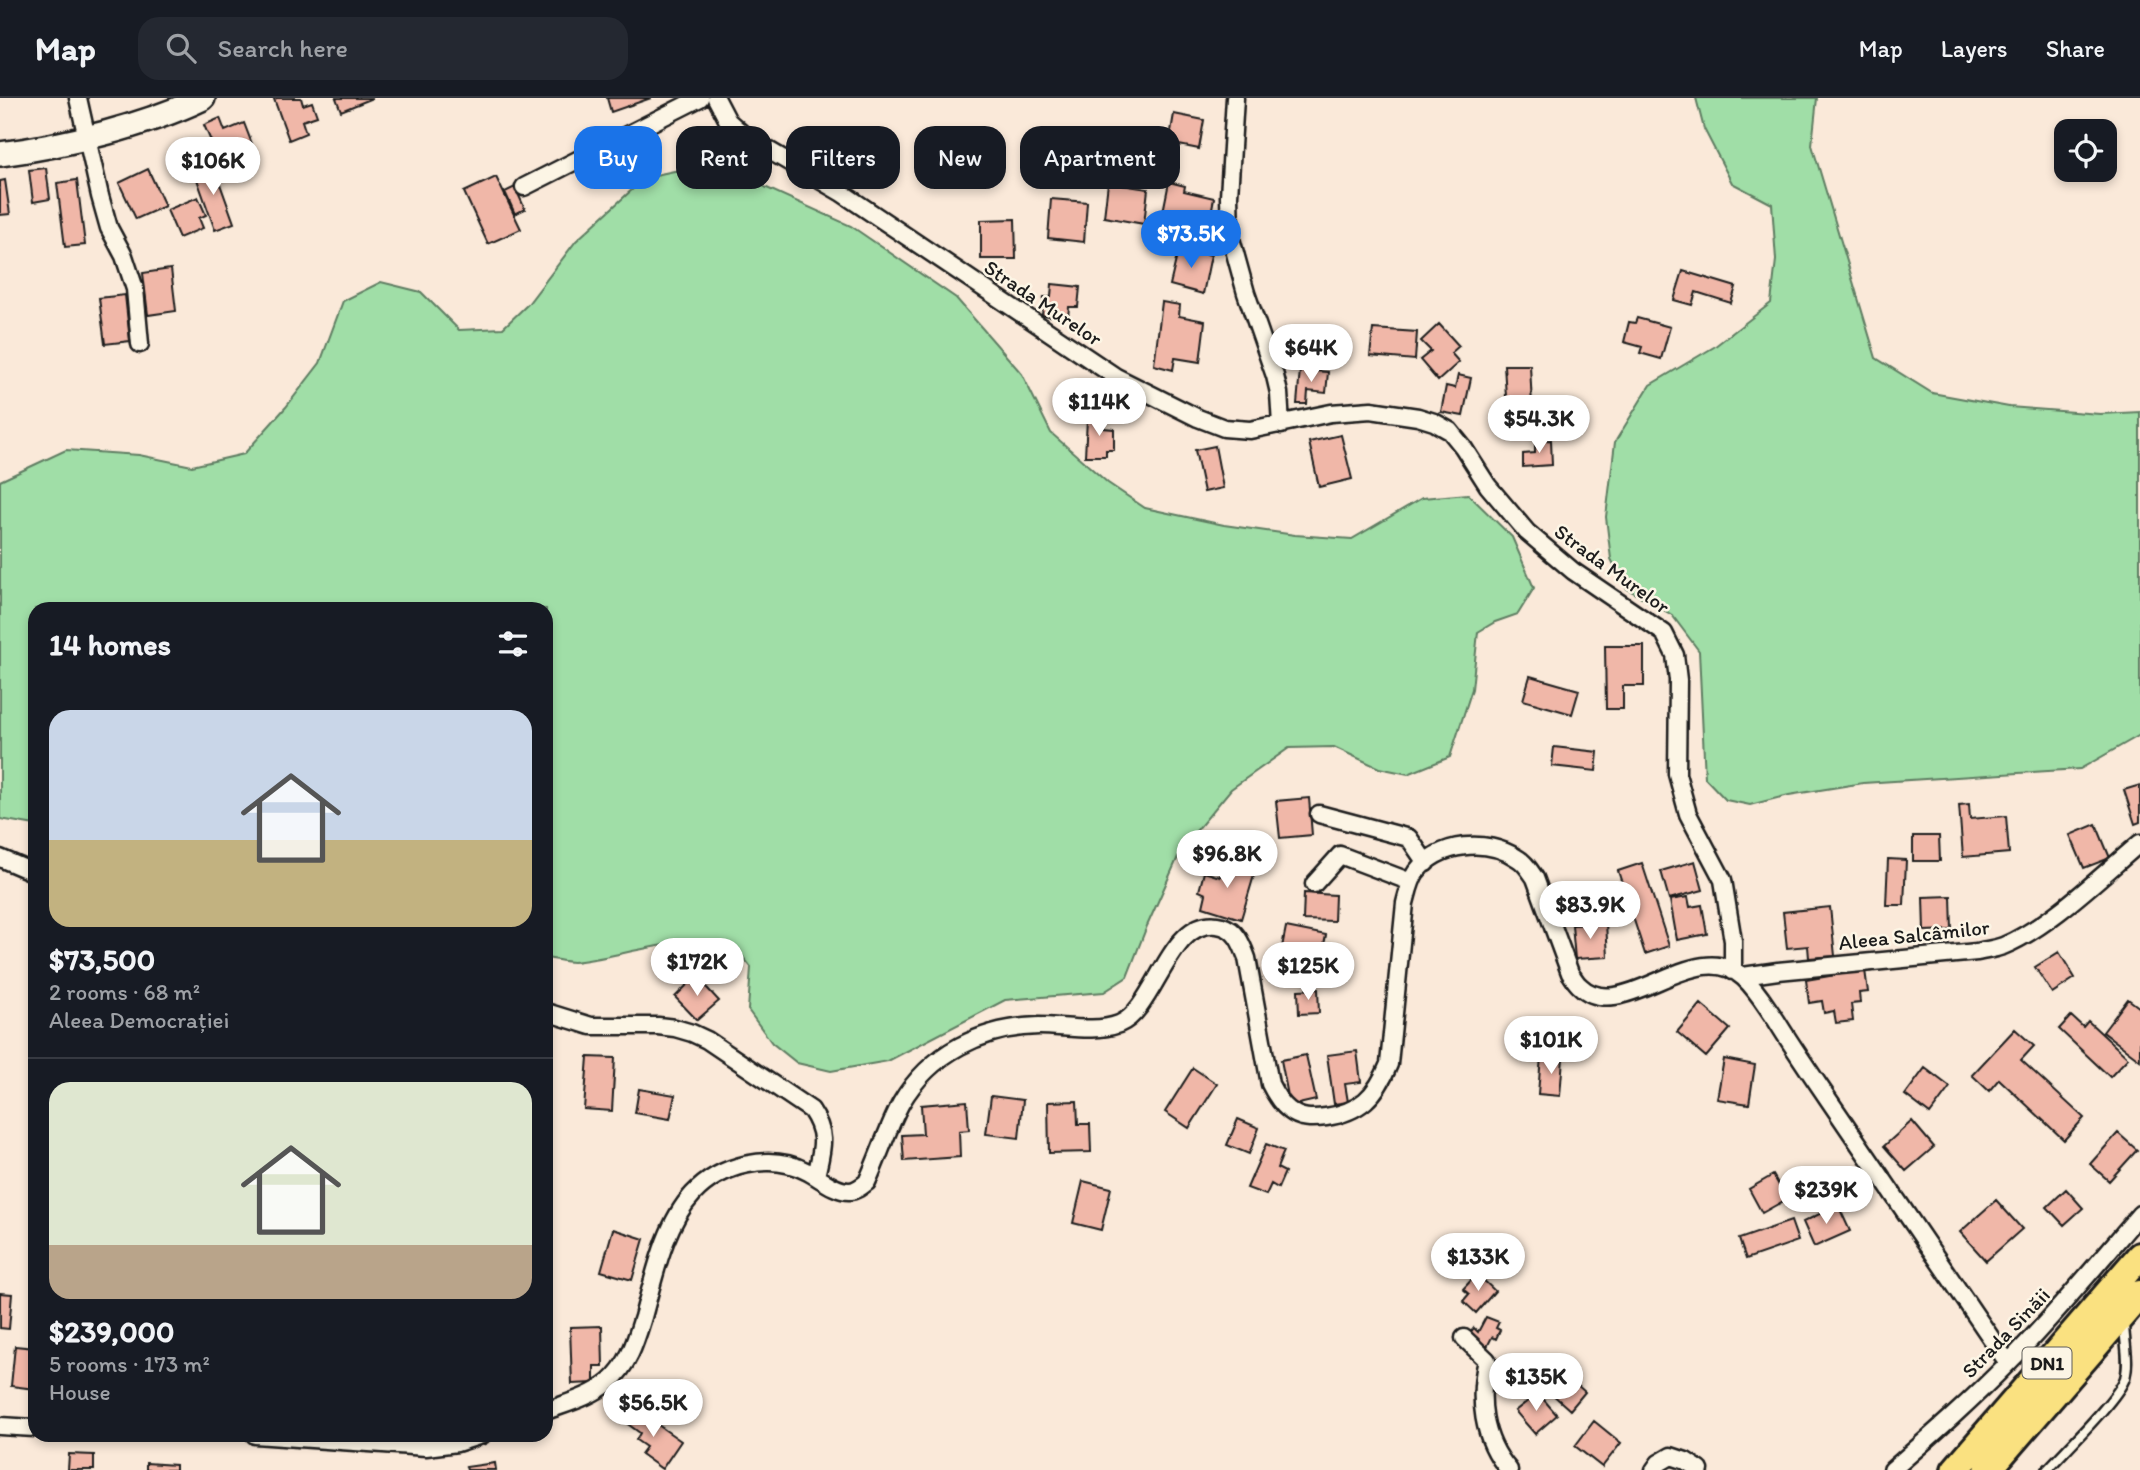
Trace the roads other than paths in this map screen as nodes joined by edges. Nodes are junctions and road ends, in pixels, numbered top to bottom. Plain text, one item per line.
1 (78, 98) edge
2 (203, 98) edge
3 (700, 98) edge
4 (716, 98) edge
5 (1235, 98) edge
6 (87, 137) junction
7 (0, 154) edge
8 (524, 187) dead end
9 (140, 344) dead end
10 (1281, 425) junction
11 (1319, 814) dead end
12 (2140, 843) edge
13 (0, 858) edge
14 (1426, 863) junction
15 (28, 870) edge
16 (1411, 882) junction
17 (1314, 884) dead end
18 (1738, 974) junction
19 (553, 1014) edge
20 (816, 1176) junction
21 (2140, 1214) edge
22 (2140, 1256) edge
23 (2132, 1304) edge
24 (1464, 1338) dead end
25 (2008, 1363) junction
26 (553, 1408) edge
27 (0, 1426) edge
28 (28, 1428) edge
29 (354, 1442) edge
30 (460, 1442) edge
31 (1509, 1470) edge
32 (1654, 1470) edge
33 (1700, 1470) edge
34 (1892, 1470) edge
35 (1955, 1470) edge
36 (1988, 1470) edge
37 (2047, 1470) edge

1 - 6 street
2 - 6 main road
3 - 8 street
4 - 10 street, Strada Murelor
5 - 10 street
6 - 7 main road
6 - 9 street
10 - 18 street, Strada Murelor
11 - 14 street
12 - 18 street, Aleea Salcâmilor
13 - 15 street
14 - 16 street
14 - 18 street, Aleea Salcâmilor
16 - 17 street
16 - 20 street
18 - 25 street
19 - 20 street
20 - 26 street
21 - 25 street, Strada Sinăii
22 - 35 highway, DN1
23 - 36 highway, DN1
23 - 37 lane
24 - 31 street
25 - 34 street, Strada Sinăii
27 - 28 street
29 - 30 street
32 - 33 street

